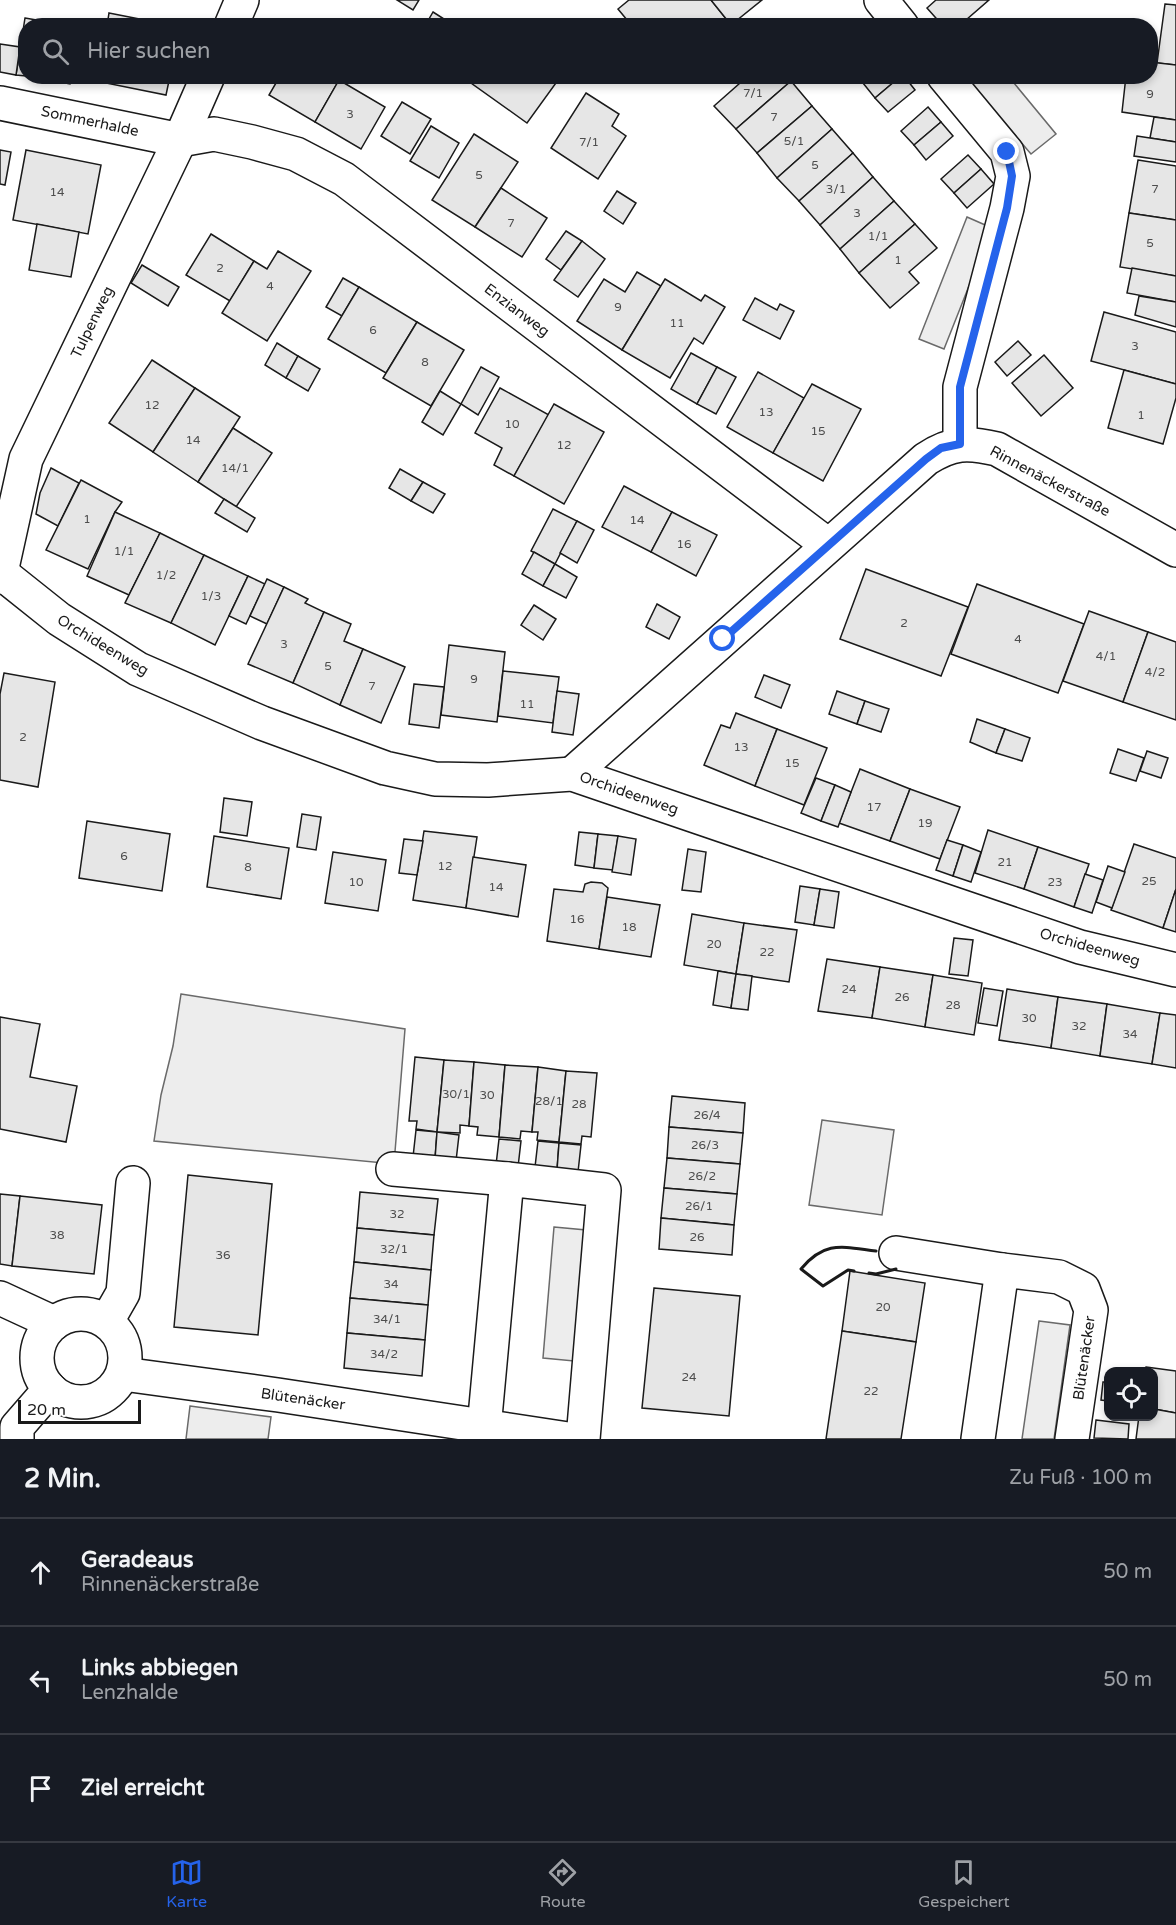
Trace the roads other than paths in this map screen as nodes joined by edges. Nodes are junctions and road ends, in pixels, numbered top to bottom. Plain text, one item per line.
1 (242, 0) edge
2 (881, 0) edge
3 (234, 18) edge
4 (896, 18) edge
5 (204, 84) edge
6 (951, 84) edge
7 (0, 103) edge
8 (180, 140) junction
9 (960, 444) junction
10 (828, 545) junction
11 (1176, 550) edge
12 (0, 574) edge
13 (572, 774) junction
14 (1176, 970) edge
15 (393, 1169) dead end
16 (507, 1179) junction
17 (133, 1183) dead end
18 (896, 1253) dead end
19 (1002, 1270) junction
20 (0, 1298) edge
21 (107, 1321) junction
22 (54, 1323) junction
23 (123, 1374) junction
24 (50, 1389) junction
25 (484, 1432) edge
26 (17, 1439) edge
27 (568, 1439) edge
28 (583, 1439) edge
29 (978, 1439) edge
30 (1072, 1439) edge

1 - 3 street
2 - 4 street
5 - 8 street, Tulpenweg
6 - 9 street
7 - 8 street, Sommerhalde
8 - 10 street, Enzianweg
8 - 12 street, Tulpenweg
9 - 10 street, Rinnenäckerstraße
9 - 11 street, Rinnenäckerstraße
10 - 13 street, Rinnenäckerstraße
12 - 13 street, Orchideenweg
13 - 14 street, Orchideenweg
15 - 16 street
16 - 25 street
16 - 28 street
17 - 21 street
18 - 19 street, Blütenäcker
19 - 29 street
19 - 30 street, Blütenäcker
20 - 22 street
21 - 22 street
21 - 23 street
22 - 24 street
23 - 24 street
23 - 25 street, Blütenäcker
24 - 26 street
25 - 27 street, Blütenäcker

